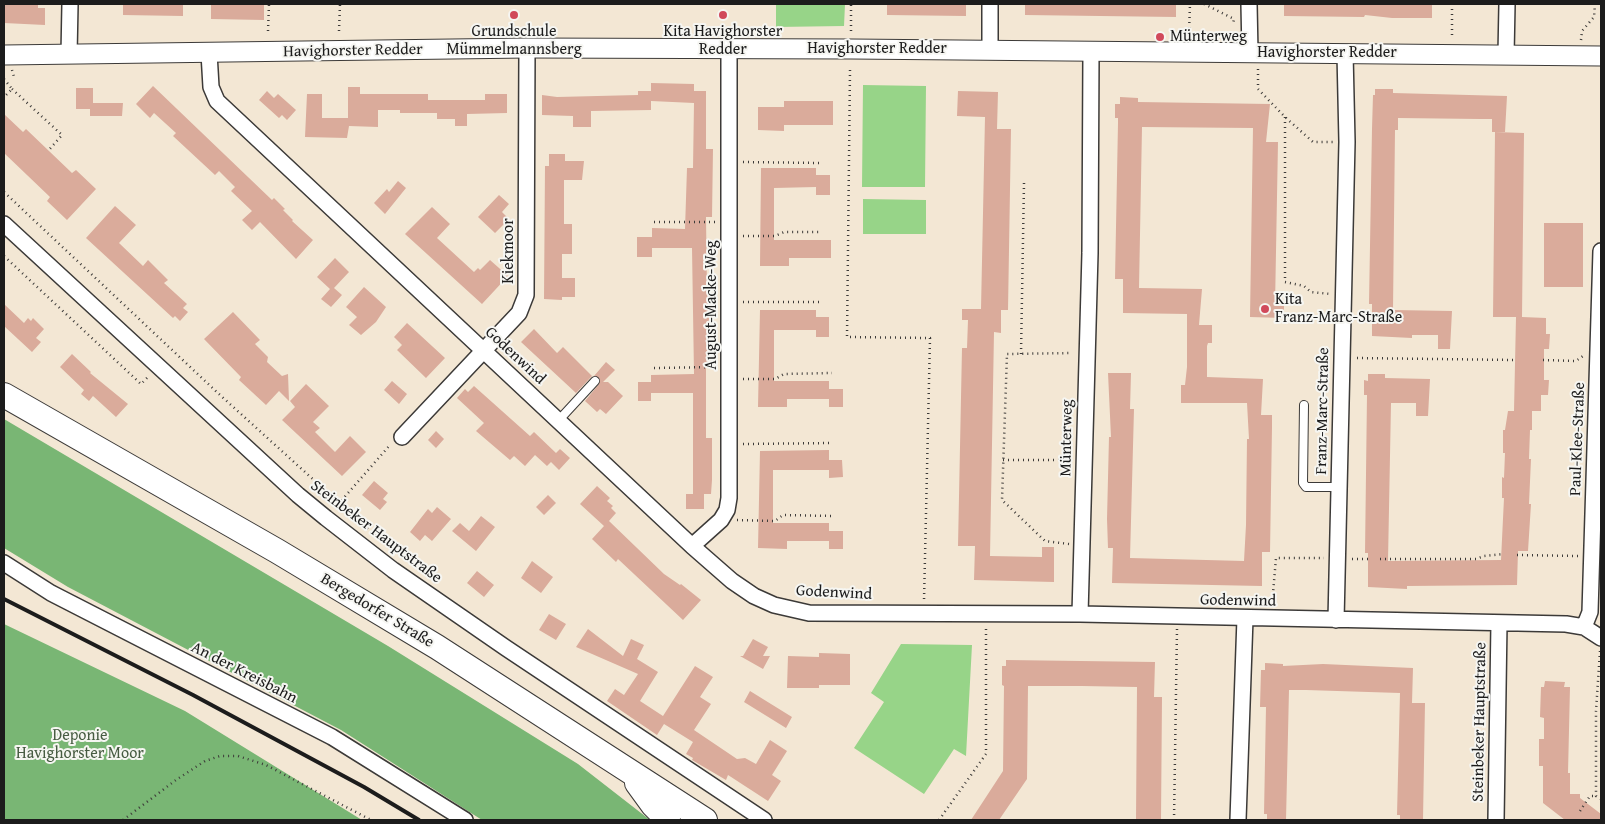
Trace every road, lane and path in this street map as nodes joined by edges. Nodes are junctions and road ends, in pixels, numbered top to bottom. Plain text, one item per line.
1 (70, 4) edge
2 (269, 4) edge
3 (340, 4) edge
4 (851, 4) edge
5 (990, 4) edge
6 (1190, 4) edge
7 (1204, 4) edge
8 (1249, 4) edge
9 (1452, 4) edge
10 (1507, 4) edge
11 (1595, 4) edge
12 (1233, 24) dead end
13 (339, 31) dead end
14 (851, 31) dead end
15 (268, 32) dead end
16 (1189, 33) dead end
17 (1452, 35) dead end
18 (527, 48) junction
19 (1581, 49) dead end
20 (729, 50) junction
21 (990, 50) junction
22 (1091, 52) junction
23 (209, 53) junction
24 (1254, 53) junction
25 (1345, 53) junction
26 (4, 54) edge
27 (69, 54) junction
28 (1506, 55) junction
29 (1601, 56) edge
30 (850, 70) dead end
31 (4, 79) edge
32 (12, 89) junction
33 (4, 97) edge
34 (1285, 117) junction
35 (1347, 142) junction
36 (48, 150) dead end
37 (729, 162) junction
38 (819, 163) dead end
39 (1024, 183) dead end
40 (4, 192) edge
41 (654, 222) dead end
42 (4, 224) edge
43 (729, 229) junction
44 (820, 232) dead end
45 (1601, 251) edge
46 (4, 256) edge
47 (1343, 296) junction
48 (729, 302) junction
49 (820, 302) dead end
50 (1598, 346) junction
51 (484, 352) junction
52 (1087, 353) junction
53 (1021, 354) junction
54 (1342, 357) junction
55 (1515, 360) dead end
56 (1542, 360) dead end
57 (158, 365) junction
58 (654, 368) dead end
59 (729, 373) junction
60 (832, 374) dead end
61 (595, 381) dead end
62 (4, 383) edge
63 (4, 395) edge
64 (1304, 405) dead end
65 (40, 415) junction
66 (558, 420) junction
67 (402, 437) joint
68 (833, 443) dead end
69 (729, 444) junction
70 (1003, 460) junction
71 (1084, 460) junction
72 (1339, 487) junction
73 (338, 504) junction
74 (834, 516) dead end
75 (326, 518) junction
76 (721, 520) junction
77 (1082, 545) junction
78 (387, 546) dead end
79 (692, 546) junction
80 (1504, 554) dead end
81 (1518, 555) dead end
82 (1592, 557) junction
83 (1338, 559) junction
84 (1368, 559) dead end
85 (1380, 559) dead end
86 (4, 563) edge
87 (924, 613) junction
88 (986, 614) junction
89 (1080, 614) junction
90 (1177, 617) junction
91 (1245, 618) junction
92 (1271, 619) junction
93 (1336, 620) junction
94 (1499, 623) junction
95 (1584, 627) junction
96 (1601, 638) edge
97 (1596, 710) junction
98 (1601, 710) edge
99 (1596, 728) junction
100 (1601, 731) edge
101 (628, 770) junction
102 (1596, 796) junction
103 (1601, 799) edge
104 (1580, 811) dead end
105 (124, 820) edge
106 (371, 820) edge
107 (465, 820) edge
108 (668, 820) edge
109 (705, 820) edge
110 (764, 820) edge
111 (939, 820) edge
112 (1174, 820) edge
113 (1238, 820) edge
114 (1496, 820) edge

1 - 27 street
2 - 15 path
3 - 13 path
4 - 14 path
5 - 21 street
6 - 16 path
7 - 12 path
8 - 24 street
9 - 17 path
10 - 28 street
11 - 19 path
18 - 20 street, Havighorster Redder
18 - 23 street, Havighorster Redder
18 - 51 street, Kiekmoor
20 - 21 street, Havighorster Redder
20 - 37 street, August-Macke-Weg
21 - 22 street, Havighorster Redder
22 - 24 street, Havighorster Redder
22 - 52 street, Münterweg
23 - 27 street, Havighorster Redder
23 - 51 street, Godenwind
24 - 25 street, Havighorster Redder
24 - 34 path
25 - 28 street, Havighorster Redder
25 - 35 street, Franz-Marc-Straße
26 - 27 street, Havighorster Redder
28 - 29 street, Havighorster Redder
30 - 87 path
31 - 32 path
32 - 33 path
32 - 36 path
34 - 35 path
34 - 47 path
35 - 47 street, Franz-Marc-Straße
37 - 38 path
37 - 43 street, August-Macke-Weg
39 - 53 path
40 - 73 path
41 - 43 path
42 - 57 street, Steinbeker Hauptstraße
43 - 44 path
43 - 48 street, August-Macke-Weg
45 - 50 street, Paul-Klee-Straße
46 - 57 path
47 - 54 street, Franz-Marc-Straße
48 - 49 path
48 - 59 street, August-Macke-Weg
50 - 56 path
50 - 82 street, Paul-Klee-Straße
51 - 66 street, Godenwind
51 - 67 street, Kiekmoor
52 - 53 path
52 - 71 street, Münterweg
53 - 70 path
54 - 55 path
54 - 72 street, Franz-Marc-Straße
57 - 75 street, Steinbeker Hauptstraße
58 - 59 path
59 - 60 path
59 - 69 street, August-Macke-Weg
61 - 66 lane
62 - 65 main road, Bergedorfer Straße
63 - 65 main road, Bergedorfer Straße
64 - 72 lane
65 - 101 main road, Bergedorfer Straße
66 - 79 street, Godenwind
67 - 73 path
68 - 69 path
69 - 76 street, August-Macke-Weg
70 - 71 path
70 - 77 path
71 - 77 street, Münterweg
72 - 83 street, Franz-Marc-Straße
73 - 75 path
73 - 78 path
74 - 76 path
75 - 110 street, Steinbeker Hauptstraße
76 - 79 street, August-Macke-Weg
77 - 89 street, Münterweg
79 - 87 street, Godenwind
80 - 85 path
81 - 82 path
82 - 95 street, Paul-Klee-Straße
83 - 84 path
83 - 92 path
83 - 93 street, Franz-Marc-Straße
86 - 107 street, An der Kreisbahn
87 - 88 street, Godenwind
88 - 89 street, Godenwind
88 - 111 path
89 - 90 street, Godenwind
90 - 91 street, Godenwind
90 - 112 path
91 - 92 street, Godenwind
91 - 113 street
92 - 93 street, Godenwind
93 - 94 street, Godenwind
94 - 95 street, Godenwind
94 - 114 street, Steinbeker Hauptstraße
95 - 96 street, Godenwind
96 - 97 path
97 - 98 path
97 - 99 path
99 - 100 path
99 - 102 path
101 - 108 main road
101 - 109 main road, Bergedorfer Straße
102 - 103 path
102 - 104 path
105 - 106 path

